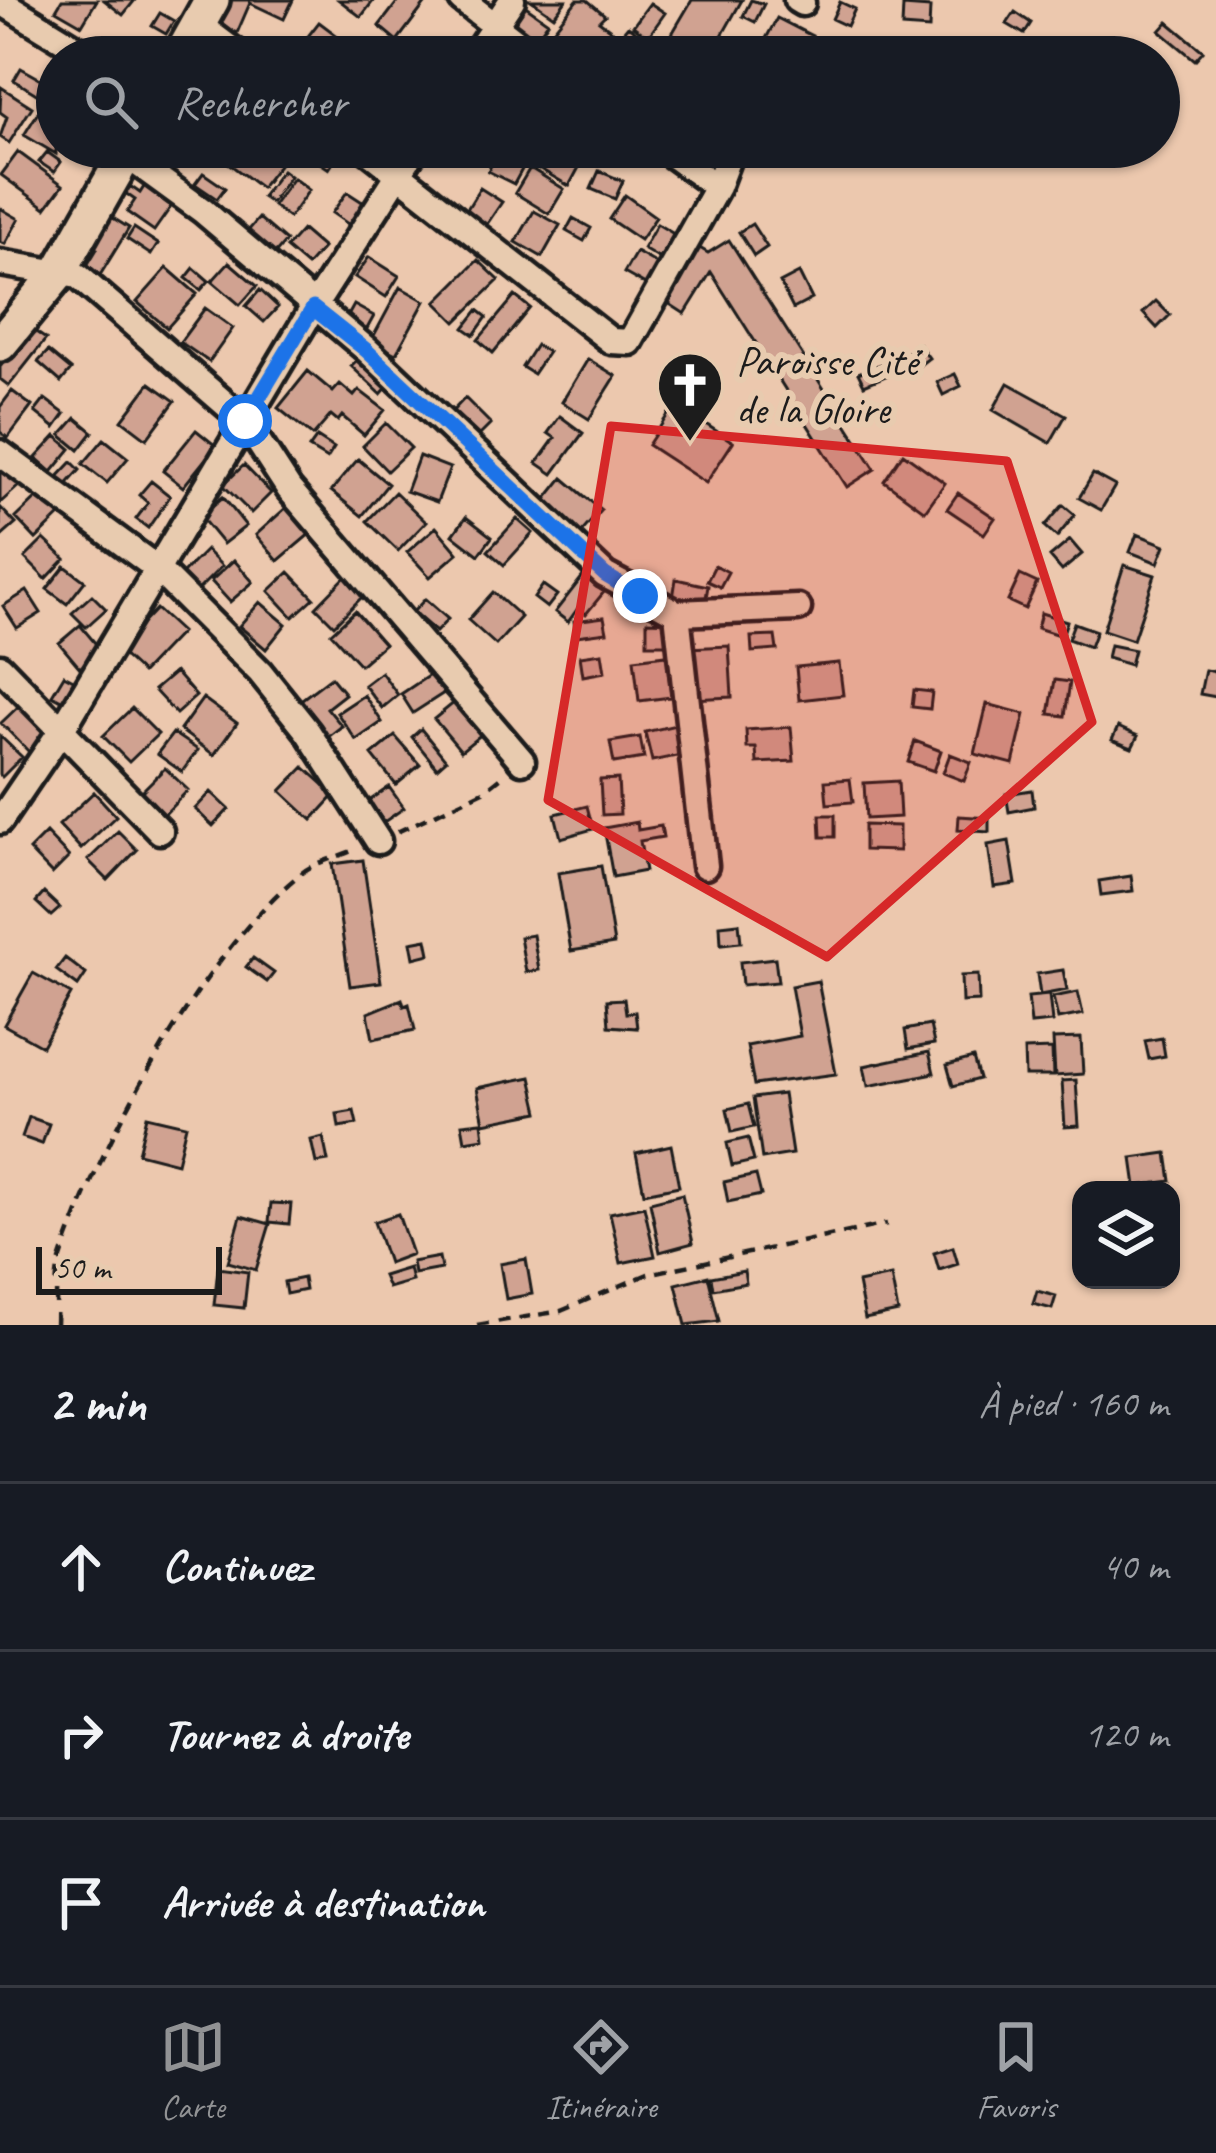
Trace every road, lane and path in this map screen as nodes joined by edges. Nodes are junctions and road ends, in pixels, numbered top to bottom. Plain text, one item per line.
1 (462, 0) edge
2 (512, 0) edge
3 (0, 1) edge
4 (205, 12) edge
5 (496, 23) junction
6 (58, 36) edge
7 (225, 36) edge
8 (488, 36) edge
9 (511, 36) edge
10 (119, 168) edge
11 (144, 168) edge
12 (392, 168) edge
13 (402, 168) edge
14 (691, 168) edge
15 (724, 168) edge
16 (399, 173) junction
17 (717, 187) junction
18 (0, 262) edge
19 (58, 274) junction
20 (313, 308) junction
21 (0, 344) edge
22 (245, 421) junction
23 (0, 453) edge
24 (155, 568) junction
25 (798, 608) dead end
26 (676, 613) junction
27 (0, 667) edge
28 (61, 731) junction
29 (522, 761) joint
30 (0, 821) edge
31 (160, 831) dead end
32 (378, 841) junction
33 (705, 866) dead end
34 (887, 1224) dead end
35 (56, 1325) edge
36 (477, 1325) edge

1 - 5 street
2 - 5 street
3 - 6 street
4 - 7 street
5 - 8 street
5 - 9 street
10 - 19 street
11 - 20 street
12 - 16 street
13 - 16 street
14 - 17 street
15 - 17 street
16 - 17 street
16 - 20 street
18 - 19 street
19 - 21 street
19 - 22 street
20 - 22 street
20 - 26 street
22 - 24 street
22 - 29 street
23 - 24 street
24 - 28 street
24 - 32 street
25 - 26 street
26 - 33 street
27 - 28 street
28 - 30 street
28 - 31 street
29 - 32 path
32 - 35 path
34 - 36 path

